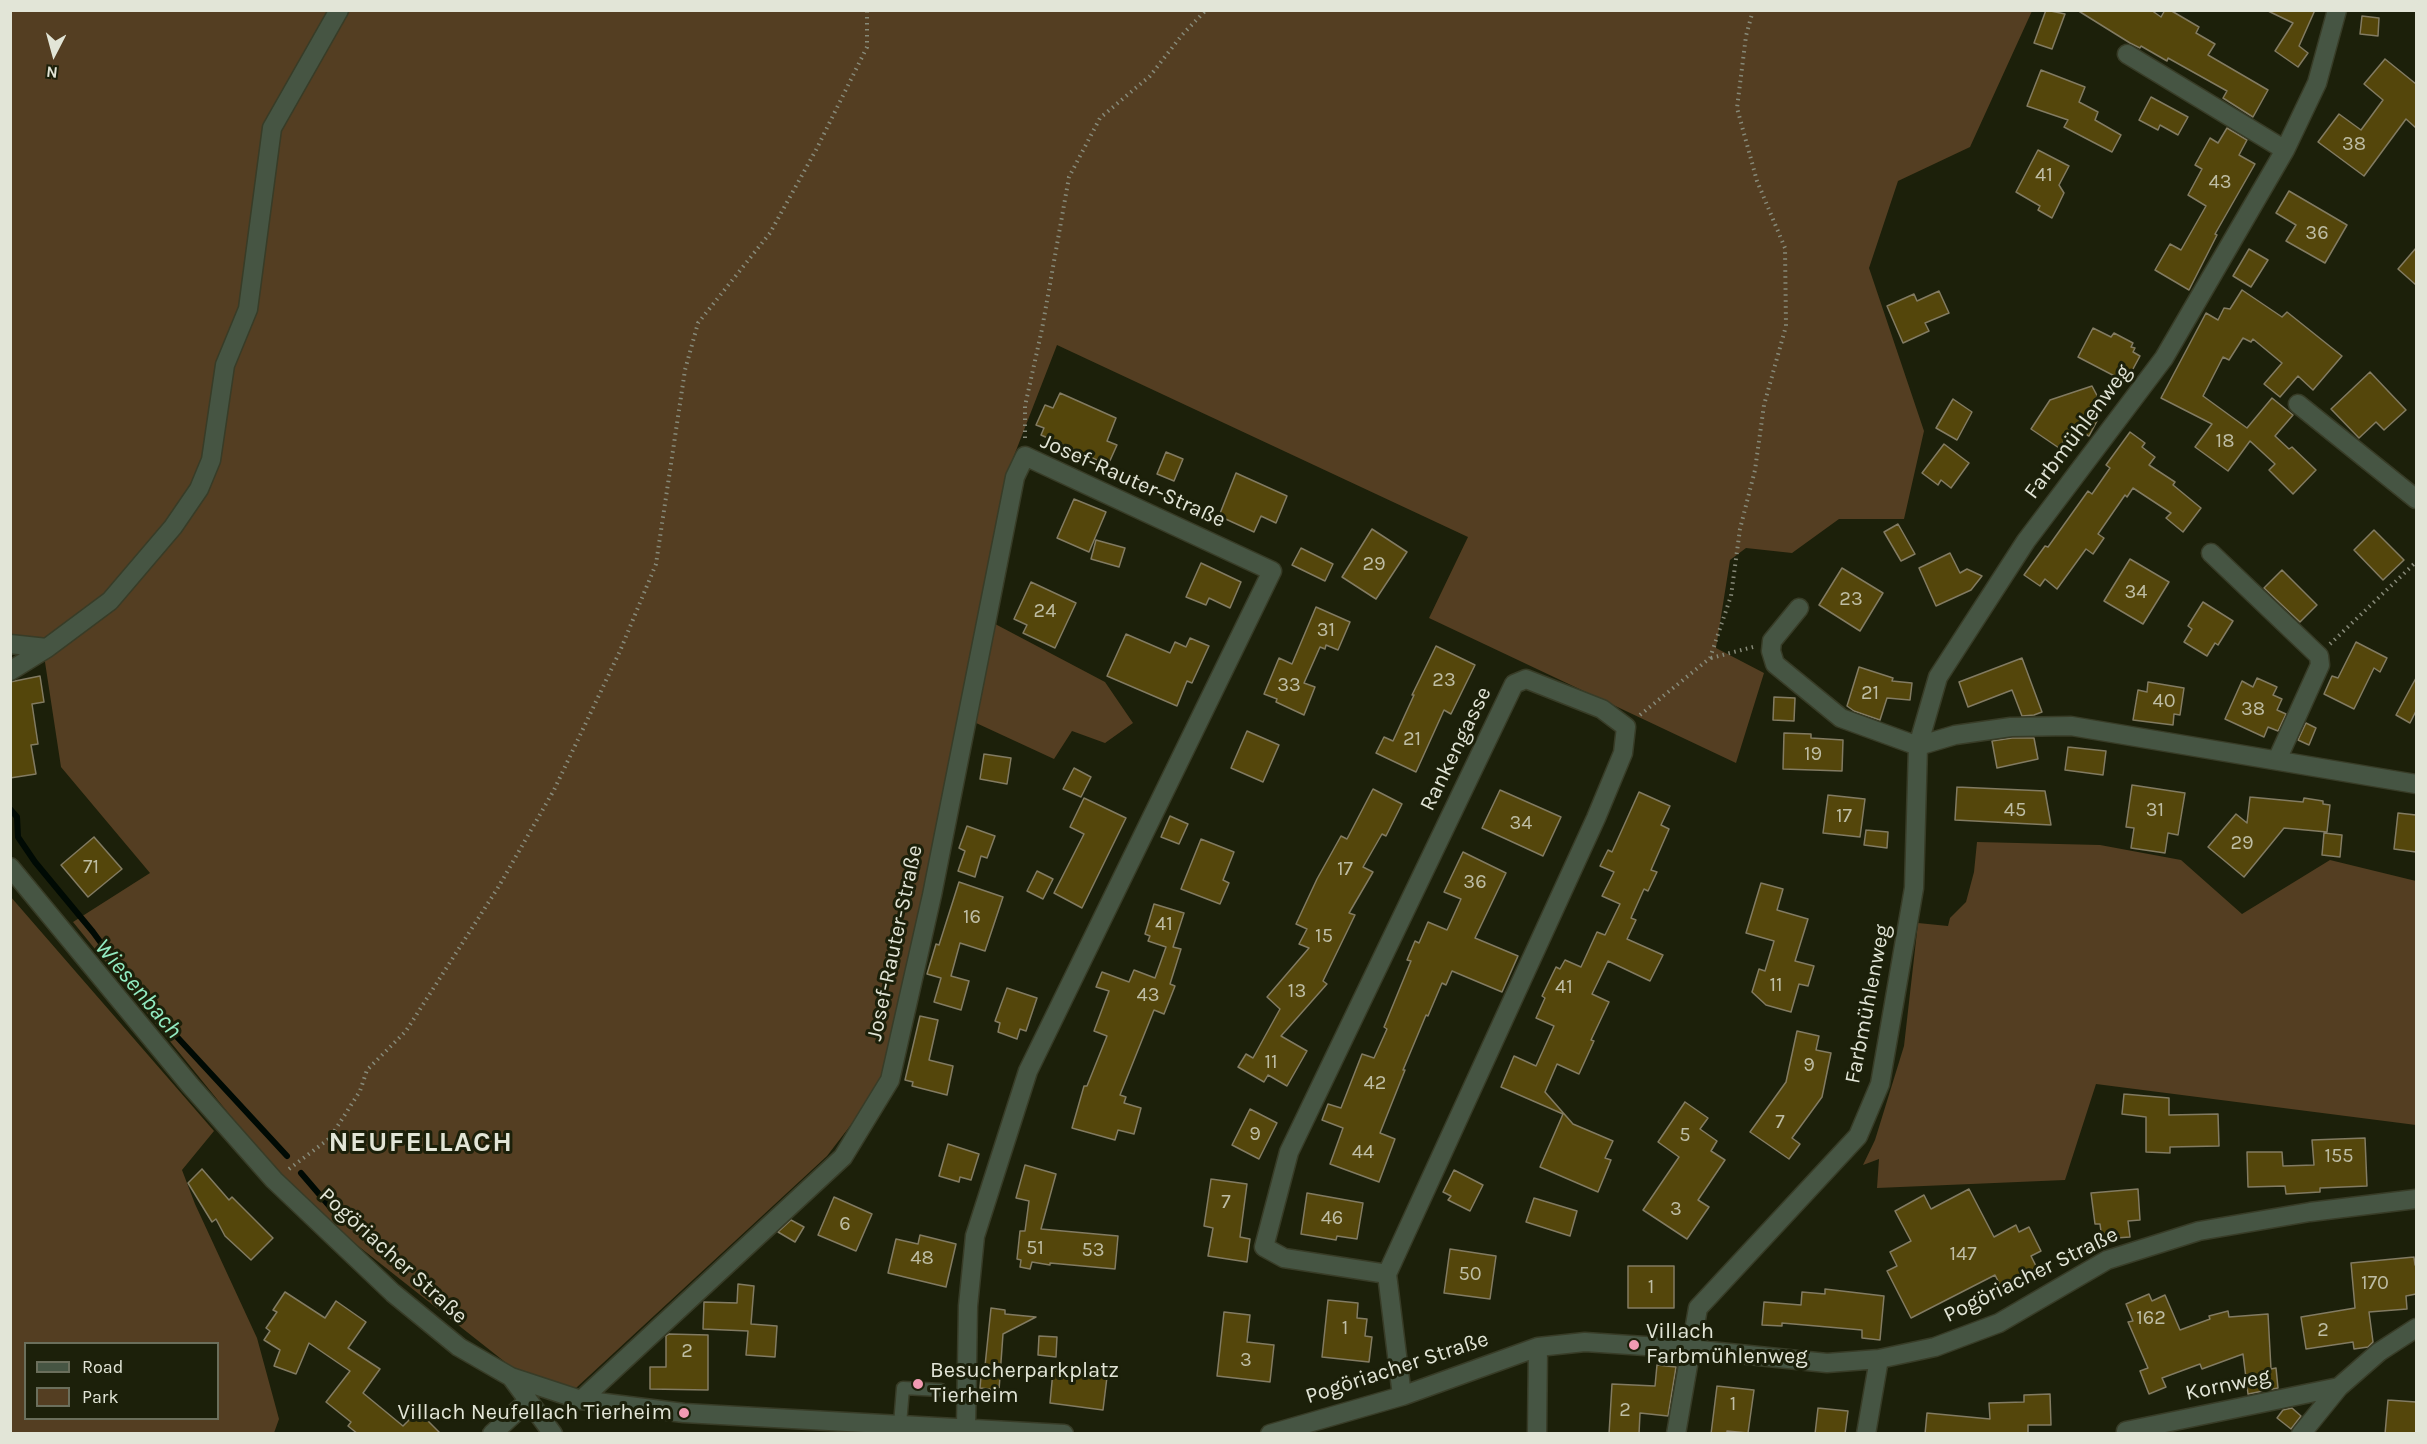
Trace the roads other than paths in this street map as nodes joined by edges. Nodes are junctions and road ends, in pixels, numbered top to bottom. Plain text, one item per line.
1 (339, 10) edge
2 (2337, 10) edge
3 (2127, 54) dead end
4 (2285, 150) junction
5 (2298, 404) dead end
6 (2416, 499) edge
7 (2211, 553) dead end
8 (1799, 608) dead end
9 (10, 644) edge
10 (47, 648) junction
11 (10, 671) edge
12 (1918, 746) junction
13 (2277, 760) junction
14 (2416, 784) edge
15 (10, 867) edge
16 (2416, 1199) edge
17 (1387, 1274) junction
18 (2416, 1328) edge
19 (1538, 1347) junction
20 (1690, 1349) junction
21 (1879, 1359) junction
22 (511, 1377) junction
23 (2339, 1387) junction
24 (941, 1390) dead end
25 (1402, 1396) junction
26 (581, 1400) junction
27 (528, 1401) junction
28 (892, 1427) edge
29 (966, 1427) junction
30 (2126, 1431) dead end
31 (492, 1434) edge
32 (553, 1434) edge
33 (1064, 1434) edge
34 (1270, 1434) edge
35 (1537, 1434) edge
36 (1676, 1434) edge
37 (1866, 1434) edge
38 (2301, 1434) edge

1 - 10 street
2 - 4 street, Farbmühlenweg
3 - 4 street
4 - 12 street, Farbmühlenweg
5 - 6 street
7 - 13 street
8 - 12 street
9 - 10 street
10 - 11 street
12 - 13 street
12 - 20 street, Farbmühlenweg
13 - 14 street
15 - 22 street, Pogöriacher Straße
16 - 21 street, Pogöriacher Straße
17 - 17 street, Rankengasse
17 - 25 street
18 - 23 street, Kornweg
19 - 20 street, Pogöriacher Straße
19 - 25 street, Pogöriacher Straße
19 - 35 street
20 - 21 street, Pogöriacher Straße
20 - 36 street, Farbmühlenweg
21 - 37 street
22 - 26 street, Pogöriacher Straße
22 - 27 street
23 - 30 street, Kornweg
23 - 38 street, Kornweg
24 - 28 lane
25 - 34 street, Pogöriacher Straße
26 - 28 street, Pogöriacher Straße
26 - 29 street, Josef-Rauter-Straße
27 - 31 street
27 - 32 street
28 - 29 street, Pogöriacher Straße
29 - 33 street, Pogöriacher Straße

